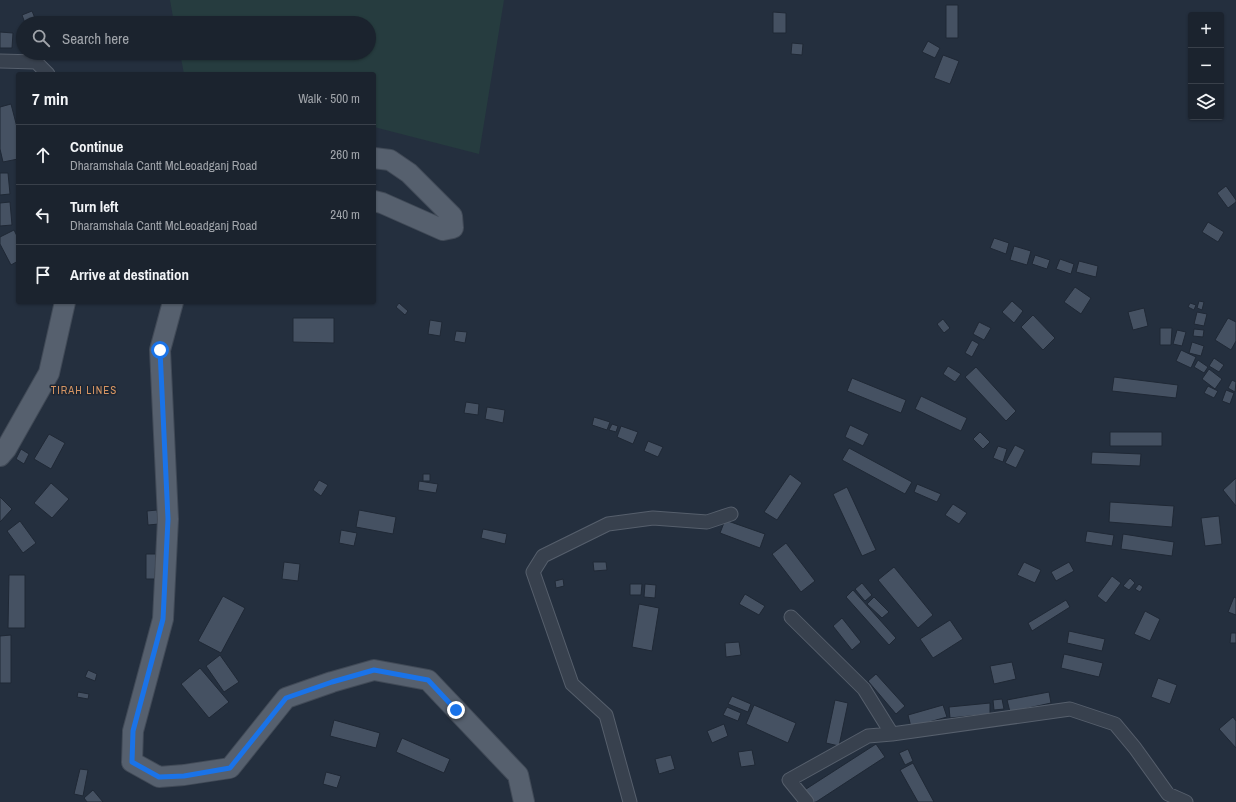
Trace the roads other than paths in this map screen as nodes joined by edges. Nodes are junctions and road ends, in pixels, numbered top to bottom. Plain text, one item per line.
1 (0, 61) edge
2 (46, 72) edge
3 (376, 158) edge
4 (376, 202) edge
5 (64, 304) edge
6 (172, 304) edge
7 (0, 456) edge
8 (731, 514) dead end
9 (791, 617) dead end
10 (892, 734) junction
11 (524, 802) edge
12 (630, 802) edge
13 (807, 802) edge
14 (1186, 802) edge

1 - 2 street
3 - 4 main road
5 - 7 main road
6 - 11 main road
8 - 12 street
9 - 10 street
10 - 13 street
10 - 14 street

